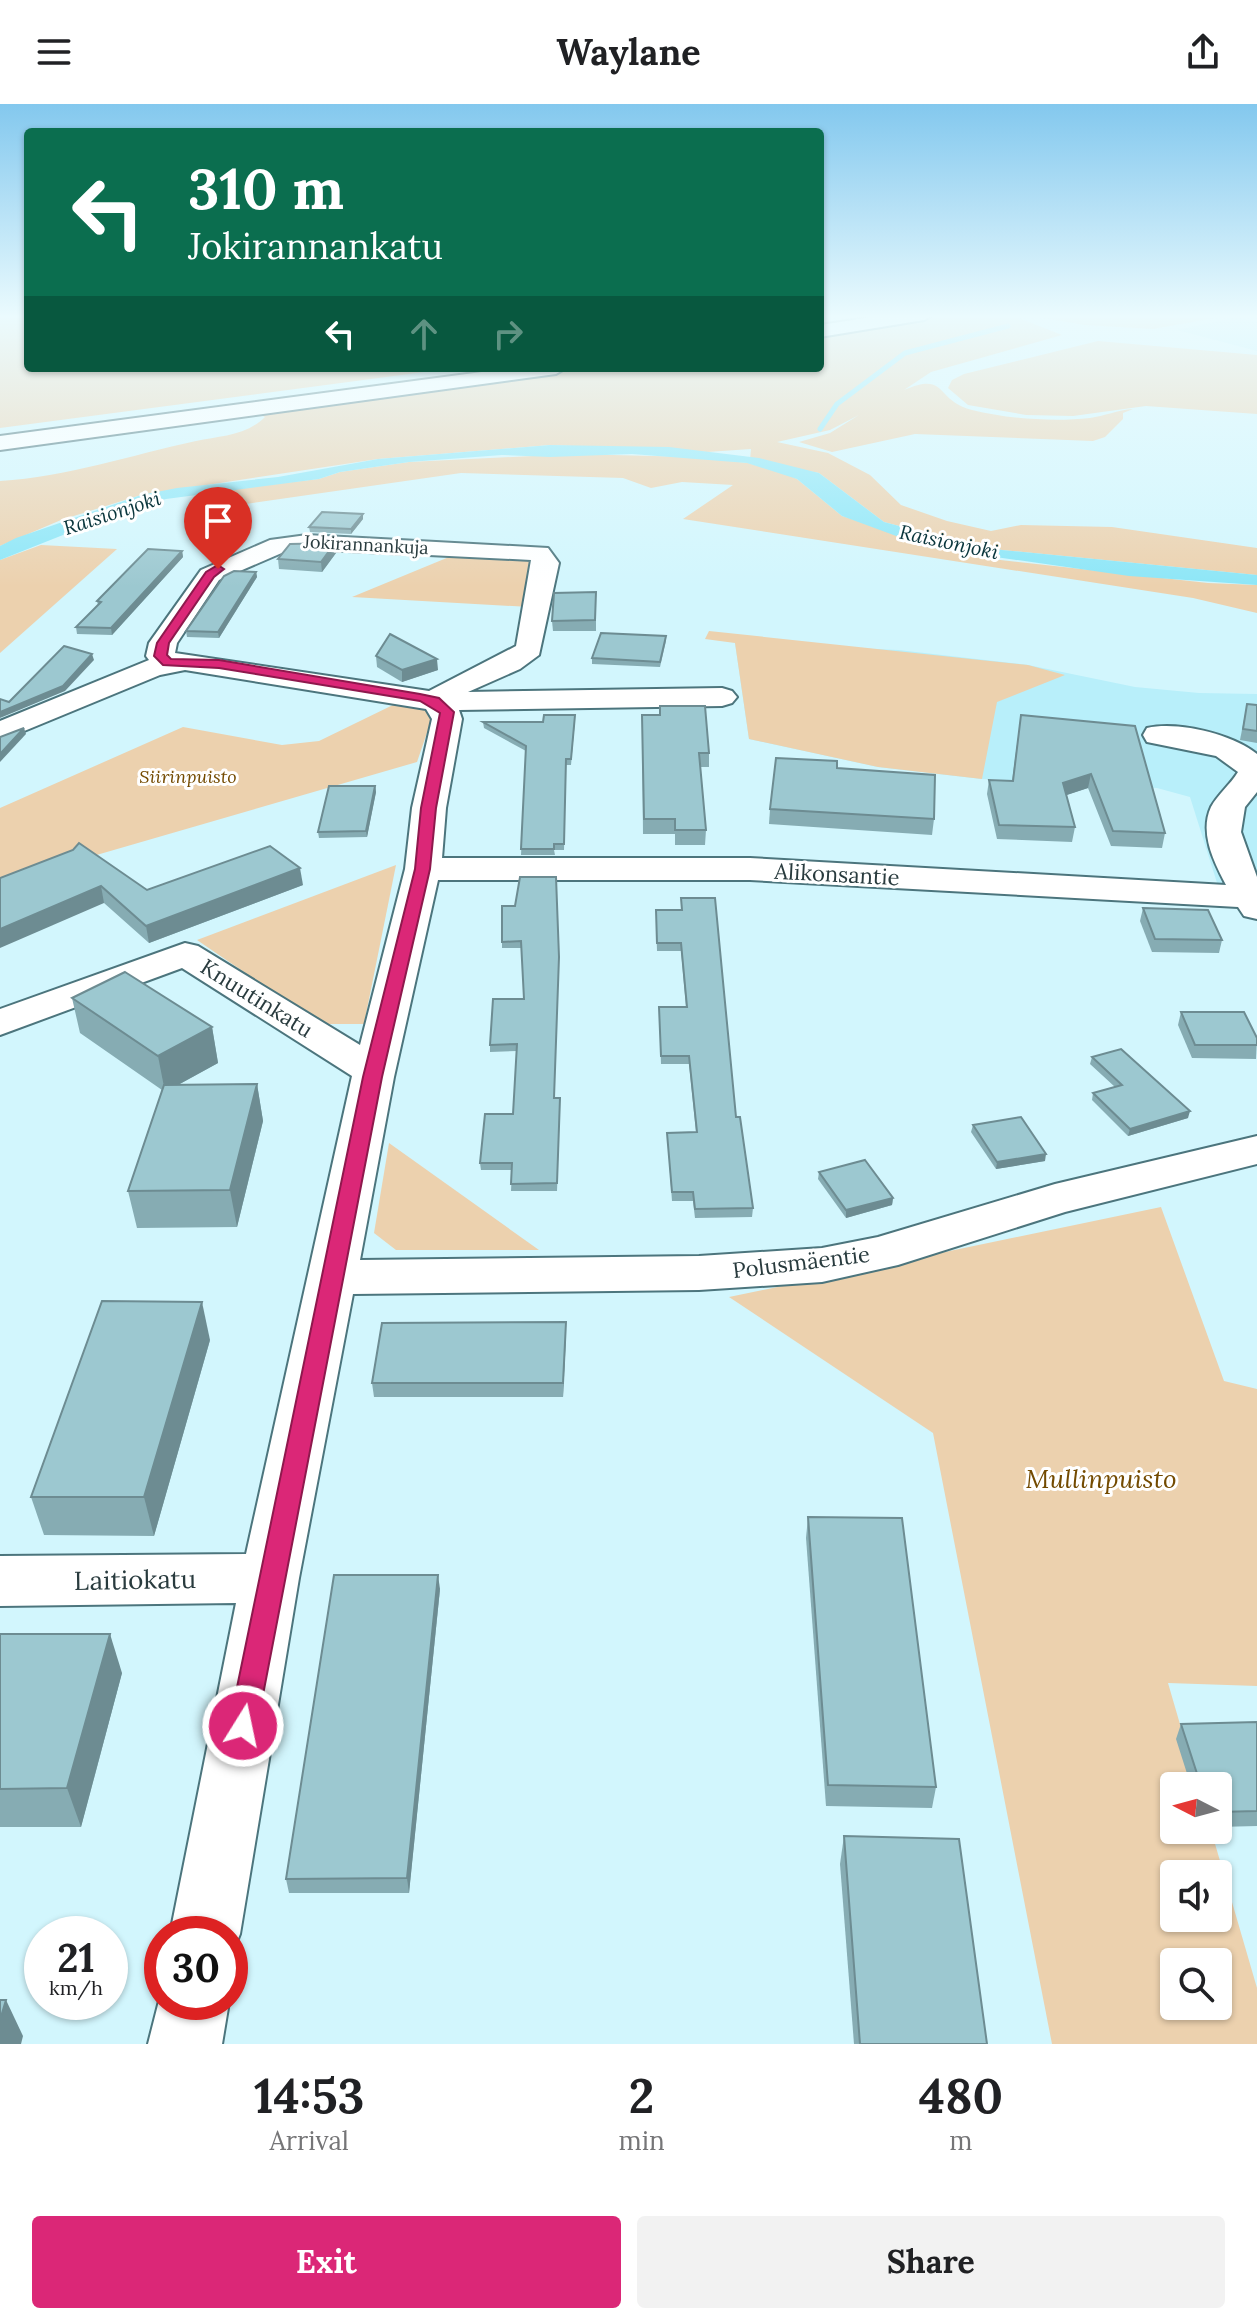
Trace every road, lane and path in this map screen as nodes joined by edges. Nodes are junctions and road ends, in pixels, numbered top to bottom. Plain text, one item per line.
1 (203, 406) edge
2 (278, 406) edge
3 (0, 433) edge
4 (0, 443) edge
5 (168, 662) junction
6 (722, 697) dead end
7 (435, 701) junction
8 (0, 732) edge
9 (1158, 735) dead end
10 (423, 869) junction
11 (1254, 902) edge
12 (0, 1023) edge
13 (374, 1071) junction
14 (1257, 1150) edge
15 (332, 1277) junction
16 (270, 1578) junction
17 (0, 1581) edge
18 (208, 1916) edge
19 (190, 2020) edge
20 (185, 2044) edge

1 - 3 highway
2 - 4 highway
5 - 7 street
5 - 7 street, Jokirannankuja
5 - 8 street
6 - 7 street
7 - 10 street
9 - 11 street
10 - 11 street, Alikonsantie
10 - 13 street
12 - 13 street, Knuutinkatu
13 - 15 street
14 - 15 street, Polusmäentie
15 - 16 street
16 - 17 street, Laitiokatu
16 - 18 street
19 - 20 street

